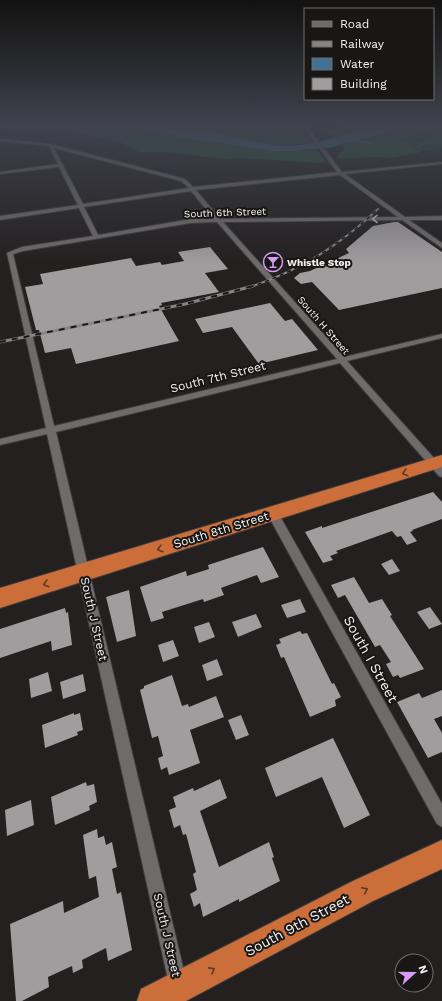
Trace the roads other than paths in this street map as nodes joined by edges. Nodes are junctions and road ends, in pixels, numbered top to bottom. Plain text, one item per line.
1 (63, 172) edge
2 (152, 172) edge
3 (352, 172) edge
4 (340, 173) junction
5 (183, 180) junction
6 (216, 186) junction
7 (192, 189) junction
8 (80, 206) junction
9 (0, 218) edge
10 (442, 218) edge
11 (404, 219) junction
12 (218, 220) junction
13 (96, 236) junction
14 (442, 246) edge
15 (10, 252) joint
16 (442, 336) edge
17 (341, 360) junction
18 (50, 430) junction
19 (0, 442) edge
20 (439, 466) edge
21 (274, 514) junction
22 (83, 573) junction
23 (0, 598) edge
24 (442, 819) edge
25 (442, 854) edge
26 (178, 987) junction
27 (153, 1001) edge

1 - 8 street
2 - 5 street
3 - 4 street
4 - 6 street
4 - 11 street
5 - 6 street
5 - 7 street, South H Street
6 - 7 street
7 - 8 street
7 - 12 street, South H Street
8 - 9 street
8 - 13 street
10 - 11 street, South 6th Street
11 -> 12 street, South 6th Street
11 - 14 street
12 - 13 street, South 6th Street
12 - 17 street, South H Street
13 - 15 street, South 6th Street
15 - 18 street, South J Street
16 - 17 street, South 7th Street
17 - 18 street, South 7th Street
17 - 20 street, South H Street
18 - 19 street, South 7th Street
18 - 22 street, South J Street
20 -> 21 highway, South 8th Street
21 -> 22 highway, South 8th Street
21 - 24 street, South I Street
22 -> 23 highway, South 8th Street
22 - 26 street, South J Street
26 -> 25 highway, South 9th Street
26 - 27 highway, South 9th Street

